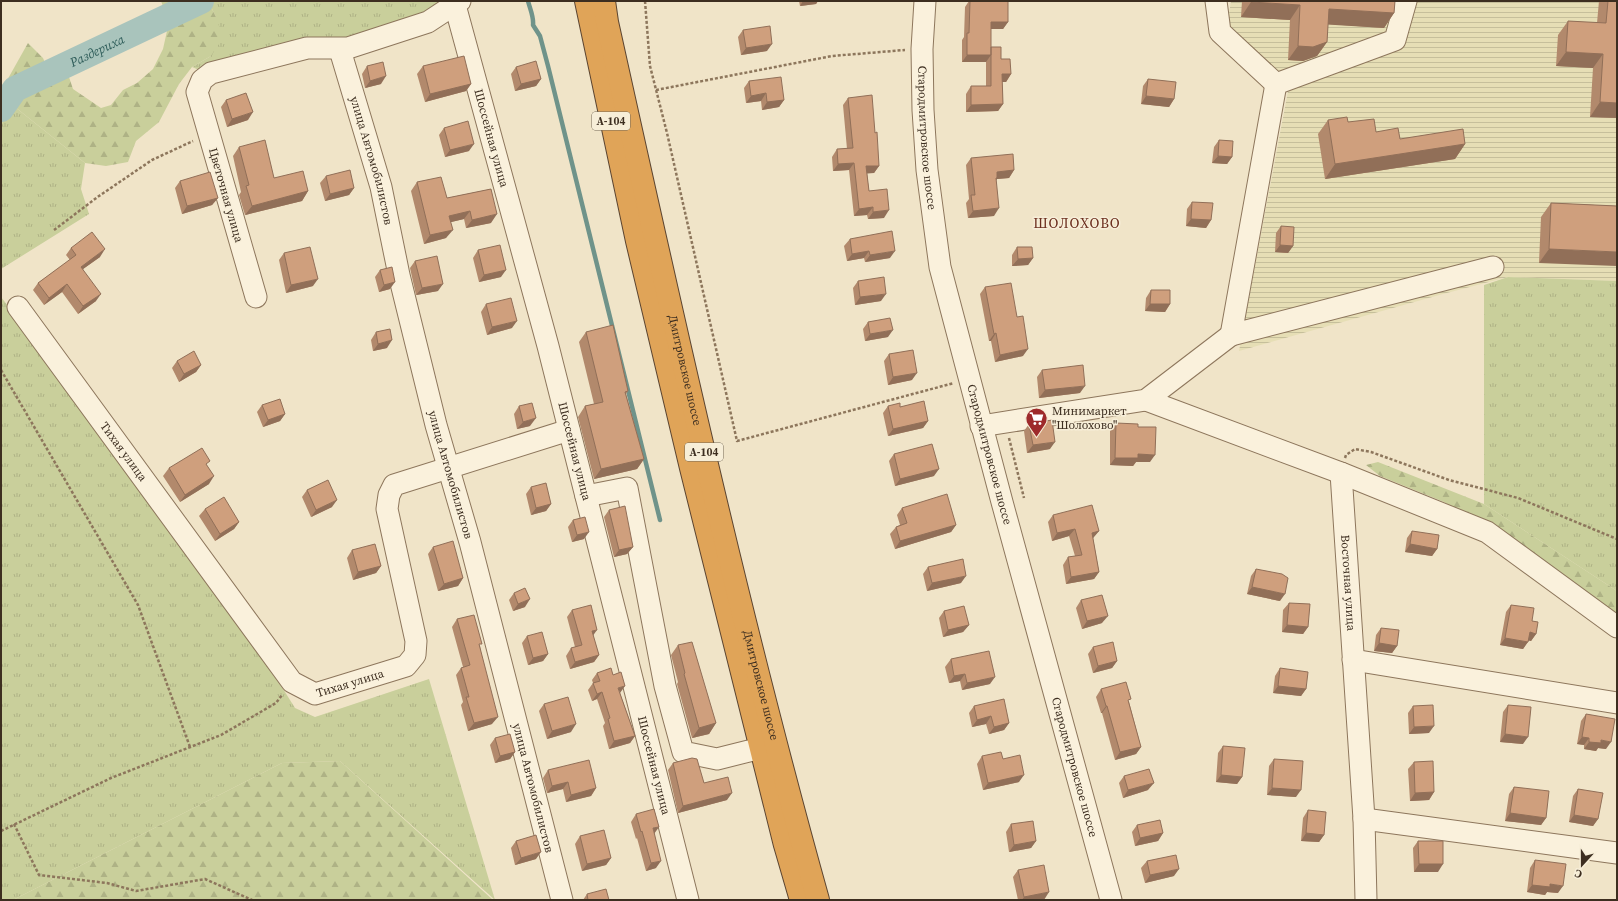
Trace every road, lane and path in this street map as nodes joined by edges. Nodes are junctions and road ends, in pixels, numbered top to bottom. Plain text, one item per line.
1 (586, 1) edge
2 (604, 1) edge
3 (645, 1) edge
4 (925, 1) edge
5 (1216, 1) edge
6 (1406, 1) edge
7 (458, 3) edge
8 (922, 49) junction
9 (340, 50) junction
10 (1276, 84) junction
11 (656, 90) junction
12 (208, 134) junction
13 (54, 230) dead end
14 (1494, 267) dead end
15 (256, 297) dead end
16 (18, 307) dead end
17 (1231, 335) junction
18 (1, 370) edge
19 (968, 380) junction
20 (1147, 408) junction
21 (1006, 422) junction
22 (981, 426) junction
23 (568, 430) junction
24 (448, 468) junction
25 (1341, 473) junction
26 (586, 496) junction
27 (1024, 498) dead end
28 (1617, 539) edge
29 (1617, 627) edge
30 (1353, 660) junction
31 (292, 682) junction
32 (1617, 703) edge
33 (190, 747) junction
34 (761, 748) junction
35 (1364, 819) junction
36 (14, 824) junction
37 (1, 831) edge
38 (1617, 853) edge
39 (252, 900) edge
40 (562, 900) edge
41 (688, 900) edge
42 (800, 900) edge
43 (818, 900) edge
44 (1111, 900) edge
45 (1366, 900) edge

1 - 34 highway, Дмитровское шоссе / А-104
2 - 43 highway, Дмитровское шоссе / А-104
3 - 11 path
4 - 8 street, Стародмитровское шоссе
5 - 10 street
6 - 10 street
7 - 9 street
7 - 23 street, Шоссейная улица
8 - 11 path
8 - 19 street, Стародмитровское шоссе
9 - 12 street, Цветочная улица
9 - 24 street, улица Автомобилистов
10 - 17 street
11 - 19 path
12 - 13 path
12 - 15 street, Цветочная улица
14 - 17 street
16 - 31 street, Тихая улица
17 - 20 street
18 - 33 path
19 - 22 street, Стародмитровское шоссе
20 - 21 street
20 - 25 street
21 - 22 street
21 - 27 path
22 - 44 street, Стародмитровское шоссе
23 - 24 street, Тихая улица
23 - 26 street, Шоссейная улица
24 - 31 street, Тихая улица
24 - 40 street, улица Автомобилистов
25 - 28 path
25 - 29 street
25 - 30 street, Восточная улица
26 - 34 street
26 - 41 street, Шоссейная улица
30 - 32 street
30 - 35 street, Восточная улица
31 - 33 path
33 - 36 path
34 - 42 highway, Дмитровское шоссе / А-104
35 - 38 street
35 - 45 street, Восточная улица
36 - 37 path
36 - 39 path

